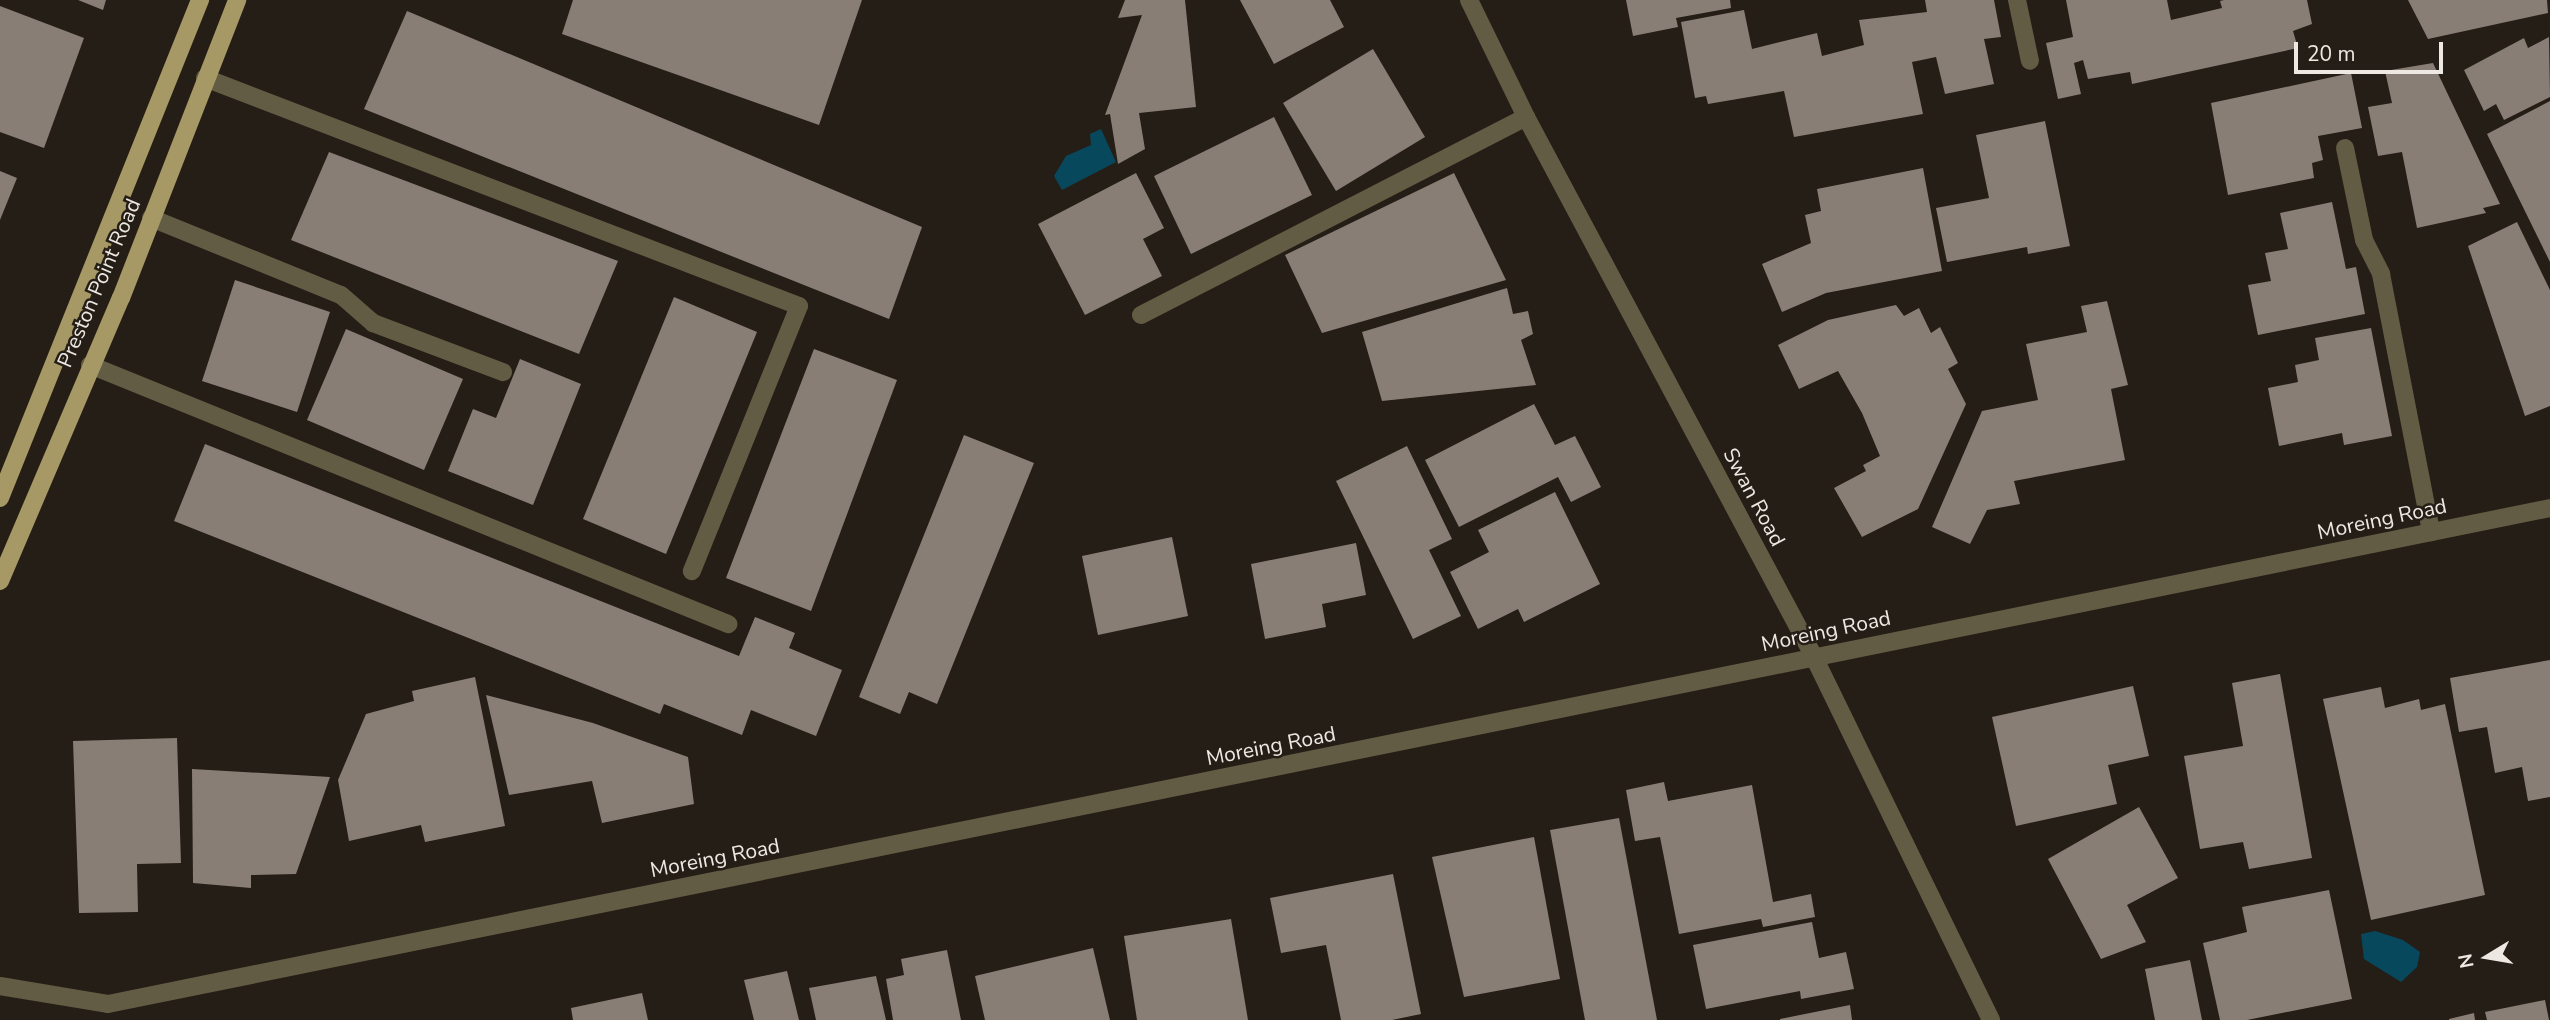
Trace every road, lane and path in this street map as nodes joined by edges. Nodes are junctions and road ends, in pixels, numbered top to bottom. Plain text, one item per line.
1 (200, 0) edge
2 (237, 0) edge
3 (1469, 0) edge
4 (2017, 0) edge
5 (2029, 61) dead end
6 (205, 78) junction
7 (1526, 117) junction
8 (2345, 148) dead end
9 (152, 218) junction
10 (1141, 315) dead end
11 (90, 365) junction
12 (503, 372) dead end
13 (0, 498) edge
14 (2550, 508) edge
15 (2431, 532) junction
16 (692, 571) dead end
17 (0, 581) edge
18 (728, 624) dead end
19 (1813, 655) junction
20 (0, 986) edge
21 (1991, 1020) edge

1 - 13 main road, Preston Point Road
2 - 6 main road, Preston Point Road
3 - 7 street, Swan Road
4 - 5 street
6 - 9 main road, Preston Point Road
6 - 16 street
7 - 10 street
7 - 19 street, Swan Road
8 - 15 street
9 - 11 main road, Preston Point Road
9 - 12 street
11 - 17 main road, Preston Point Road
11 - 18 street
14 - 15 street, Moreing Road
15 - 19 street, Moreing Road
19 - 20 street, Moreing Road
19 - 21 street, Swan Road

